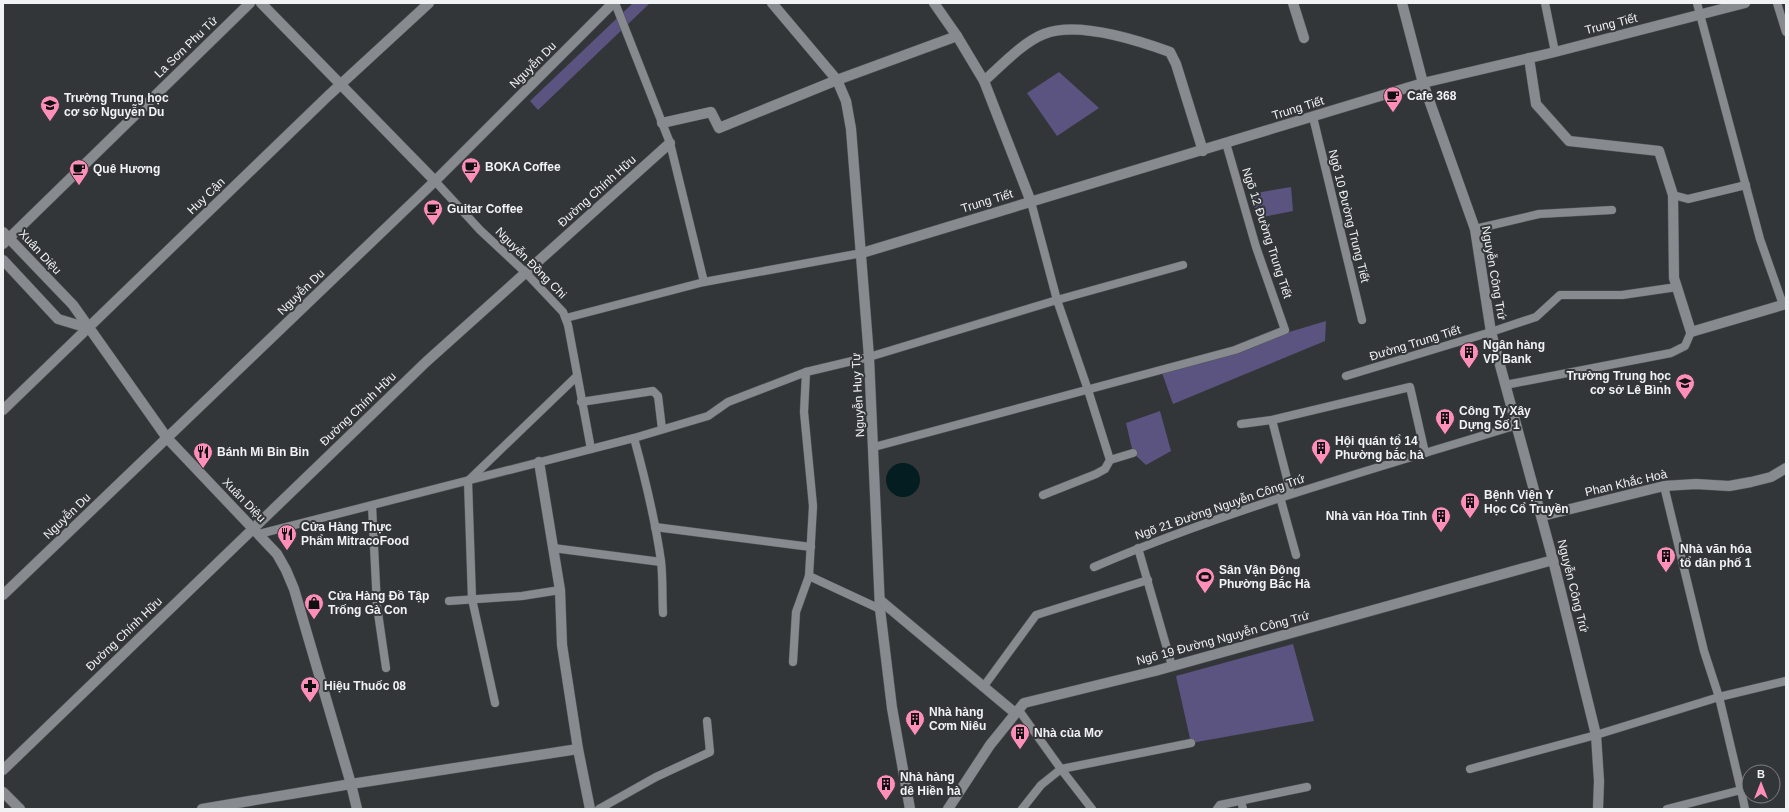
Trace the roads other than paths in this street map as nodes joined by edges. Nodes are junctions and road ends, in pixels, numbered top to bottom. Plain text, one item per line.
1 (250, 3) edge
2 (261, 3) edge
3 (429, 3) edge
4 (614, 3) edge
5 (772, 3) edge
6 (934, 3) edge
7 (1293, 3) edge
8 (1402, 3) edge
9 (1545, 3) edge
10 (1696, 3) edge
11 (1745, 3) edge
12 (1777, 3) edge
13 (1701, 14) junction
14 (1786, 32) edge
15 (957, 36) junction
16 (1304, 38) dead end
17 (1555, 52) junction
18 (1528, 58) junction
19 (837, 80) junction
20 (984, 81) junction
21 (1423, 83) junction
22 (340, 84) junction
23 (1313, 117) junction
24 (662, 123) junction
25 (670, 143) junction
26 (1226, 143) junction
27 (1203, 151) junction
28 (435, 181) junction
29 (1746, 186) junction
30 (1673, 195) junction
31 (1031, 202) junction
32 (1612, 210) dead end
33 (1475, 229) junction
34 (5, 238) edge
35 (862, 253) junction
36 (3, 260) edge
37 (1183, 265) dead end
38 (526, 273) junction
39 (704, 282) junction
40 (1677, 287) junction
41 (1057, 300) junction
42 (1786, 303) edge
43 (566, 318) junction
44 (1362, 320) dead end
45 (88, 328) junction
46 (1491, 332) junction
47 (1691, 332) junction
48 (869, 357) junction
49 (806, 372) junction
50 (1346, 376) dead end
51 (576, 377) junction
52 (1506, 385) junction
53 (1088, 390) junction
54 (581, 402) junction
55 (3, 410) edge
56 (1272, 420) junction
57 (1242, 424) dead end
58 (1517, 425) junction
59 (662, 429) junction
60 (167, 438) junction
61 (634, 438) junction
62 (874, 447) junction
63 (591, 449) junction
64 (1133, 453) dead end
65 (1426, 453) junction
66 (1110, 460) junction
67 (540, 462) junction
68 (1786, 468) edge
69 (468, 481) junction
70 (1664, 486) junction
71 (1291, 494) junction
72 (1043, 495) dead end
73 (1280, 498) junction
74 (372, 506) junction
75 (1542, 516) junction
76 (655, 527) junction
77 (256, 531) junction
78 (811, 547) junction
79 (553, 548) junction
80 (1138, 548) junction
81 (1296, 555) dead end
82 (1553, 560) junction
83 (661, 562) junction
84 (1094, 567) dead end
85 (809, 576) junction
86 (1148, 580) junction
87 (560, 590) junction
88 (3, 595) edge
89 (472, 600) junction
90 (449, 601) dead end
91 (881, 605) junction
92 (663, 613) dead end
93 (793, 662) dead end
94 (1172, 666) junction
95 (386, 668) dead end
96 (1786, 681) edge
97 (984, 686) junction
98 (1719, 697) junction
99 (495, 703) dead end
100 (1017, 711) junction
101 (707, 721) dead end
102 (1596, 735) junction
103 (1191, 742) dead end
104 (578, 749) junction
105 (1061, 769) junction
106 (1470, 769) dead end
107 (3, 770) edge
108 (351, 784) junction
109 (1307, 787) dead end
110 (1741, 790) joint
111 (3, 792) edge
112 (1242, 805) edge
113 (20, 809) edge
114 (202, 809) edge
115 (357, 809) edge
116 (590, 809) edge
117 (599, 809) edge
118 (910, 809) edge
119 (948, 809) edge
120 (1022, 809) edge
121 (1092, 809) edge
122 (1217, 809) edge
123 (1598, 809) edge
124 (1667, 809) edge

1 - 34 street, La Sơn Phu Tử
2 - 22 street
3 - 22 street, Huy Cận
4 - 24 lane
4 - 28 street, Nguyễn Du
5 - 19 street, Nguyễn Huy Tự
6 - 15 street
7 - 16 street
8 - 21 street, Nguyễn Công Trứ
9 - 17 lane
10 - 13 lane
11 - 13 street, Trung Tiết
12 - 14 lane
13 - 17 street, Trung Tiết
13 - 29 lane
15 - 19 street
15 - 20 street
17 - 18 street, Trung Tiết
18 - 21 street, Trung Tiết
18 - 30 street
19 - 24 street
19 - 35 street, Nguyễn Huy Tự
20 - 27 street
20 - 31 street
21 - 23 street, Trung Tiết
21 - 33 street, Nguyễn Công Trứ
22 - 28 street
22 - 45 street, Huy Cận
23 - 26 street, Trung Tiết
23 - 44 lane, Ngõ 10 Đường Trung Tiết
24 - 25 lane
25 - 38 street, Đường Chính Hữu
25 - 39 lane
26 - 27 street, Trung Tiết
26 - 53 lane, Ngõ 12 Đường Trung Tiết
27 - 31 street, Trung Tiết
28 - 38 lane, Nguyễn Đồng Chi
28 - 60 street, Nguyễn Du
29 - 30 lane
29 - 42 lane
30 - 40 street
31 - 35 street, Trung Tiết
31 - 41 lane
32 - 33 lane
33 - 46 street, Nguyễn Công Trứ
34 - 45 street, Xuân Diệu
35 - 39 lane
35 - 48 street, Nguyễn Huy Tự
36 - 45 street
37 - 41 lane
38 - 43 lane, Nguyễn Đồng Chi
38 - 77 street, Đường Chính Hữu
39 - 43 lane
40 - 46 lane, Đường Trung Tiết
40 - 47 street
41 - 48 lane
41 - 53 lane
42 - 47 street
43 - 51 lane, Nguyễn Đồng Chi
45 - 55 street, Huy Cận
45 - 60 street, Xuân Diệu
46 - 50 lane, Đường Trung Tiết
46 - 52 street, Nguyễn Công Trứ
47 - 52 lane
48 - 49 lane
48 - 62 street, Nguyễn Huy Tự
49 - 59 lane
49 - 78 lane
51 - 54 lane, Nguyễn Đồng Chi
51 - 69 lane
52 - 58 street, Nguyễn Công Trứ
53 - 62 lane
53 - 66 lane
54 - 59 lane
54 - 63 lane, Nguyễn Đồng Chi
56 - 57 lane
56 - 65 lane
56 - 71 lane
58 - 65 lane, Ngõ 21 Đường Nguyễn Công Trứ
58 - 75 street, Nguyễn Công Trứ
59 - 61 lane
60 - 77 street, Xuân Diệu
60 - 88 street, Nguyễn Du
61 - 63 lane
61 - 76 lane
62 - 91 street, Nguyễn Huy Tự
63 - 67 lane
64 - 66 lane
65 - 71 lane, Ngõ 21 Đường Nguyễn Công Trứ
66 - 72 lane
67 - 69 lane
67 - 79 street
68 - 70 street, Phan Khắc Hoà
69 - 74 lane
69 - 89 lane
70 - 75 street, Phan Khắc Hoà
70 - 98 lane
71 - 73 lane, Ngõ 21 Đường Nguyễn Công Trứ
73 - 80 lane, Ngõ 21 Đường Nguyễn Công Trứ
73 - 81 lane
74 - 77 lane
74 - 95 lane
75 - 82 street, Nguyễn Công Trứ
76 - 78 lane
76 - 83 lane
77 - 107 street, Đường Chính Hữu
77 - 108 street, Xuân Diệu
78 - 85 lane
79 - 83 lane
79 - 87 street
80 - 84 lane, Ngõ 21 Đường Nguyễn Công Trứ
80 - 86 lane
82 - 94 street, Ngõ 19 Đường Nguyễn Công Trứ
82 - 102 street, Nguyễn Công Trứ
83 - 92 lane
85 - 91 lane
85 - 93 lane
86 - 94 lane
86 - 97 lane
87 - 89 lane
87 - 104 street
89 - 90 lane
89 - 99 lane
91 - 97 street
91 - 118 street, Nguyễn Huy Tự
94 - 100 street, Ngõ 19 Đường Nguyễn Công Trứ
96 - 98 lane
97 - 100 street
98 - 102 lane
98 - 110 lane
100 - 105 lane
100 - 119 street, Ngõ 19 Đường Nguyễn Công Trứ
101 - 117 lane
102 - 106 lane
102 - 123 street, Nguyễn Công Trứ
103 - 105 lane
104 - 108 street
104 - 116 street
105 - 120 lane
105 - 121 lane
108 - 114 street
108 - 115 street, Xuân Diệu
109 - 112 lane
110 - 124 lane
111 - 113 street
112 - 122 lane

